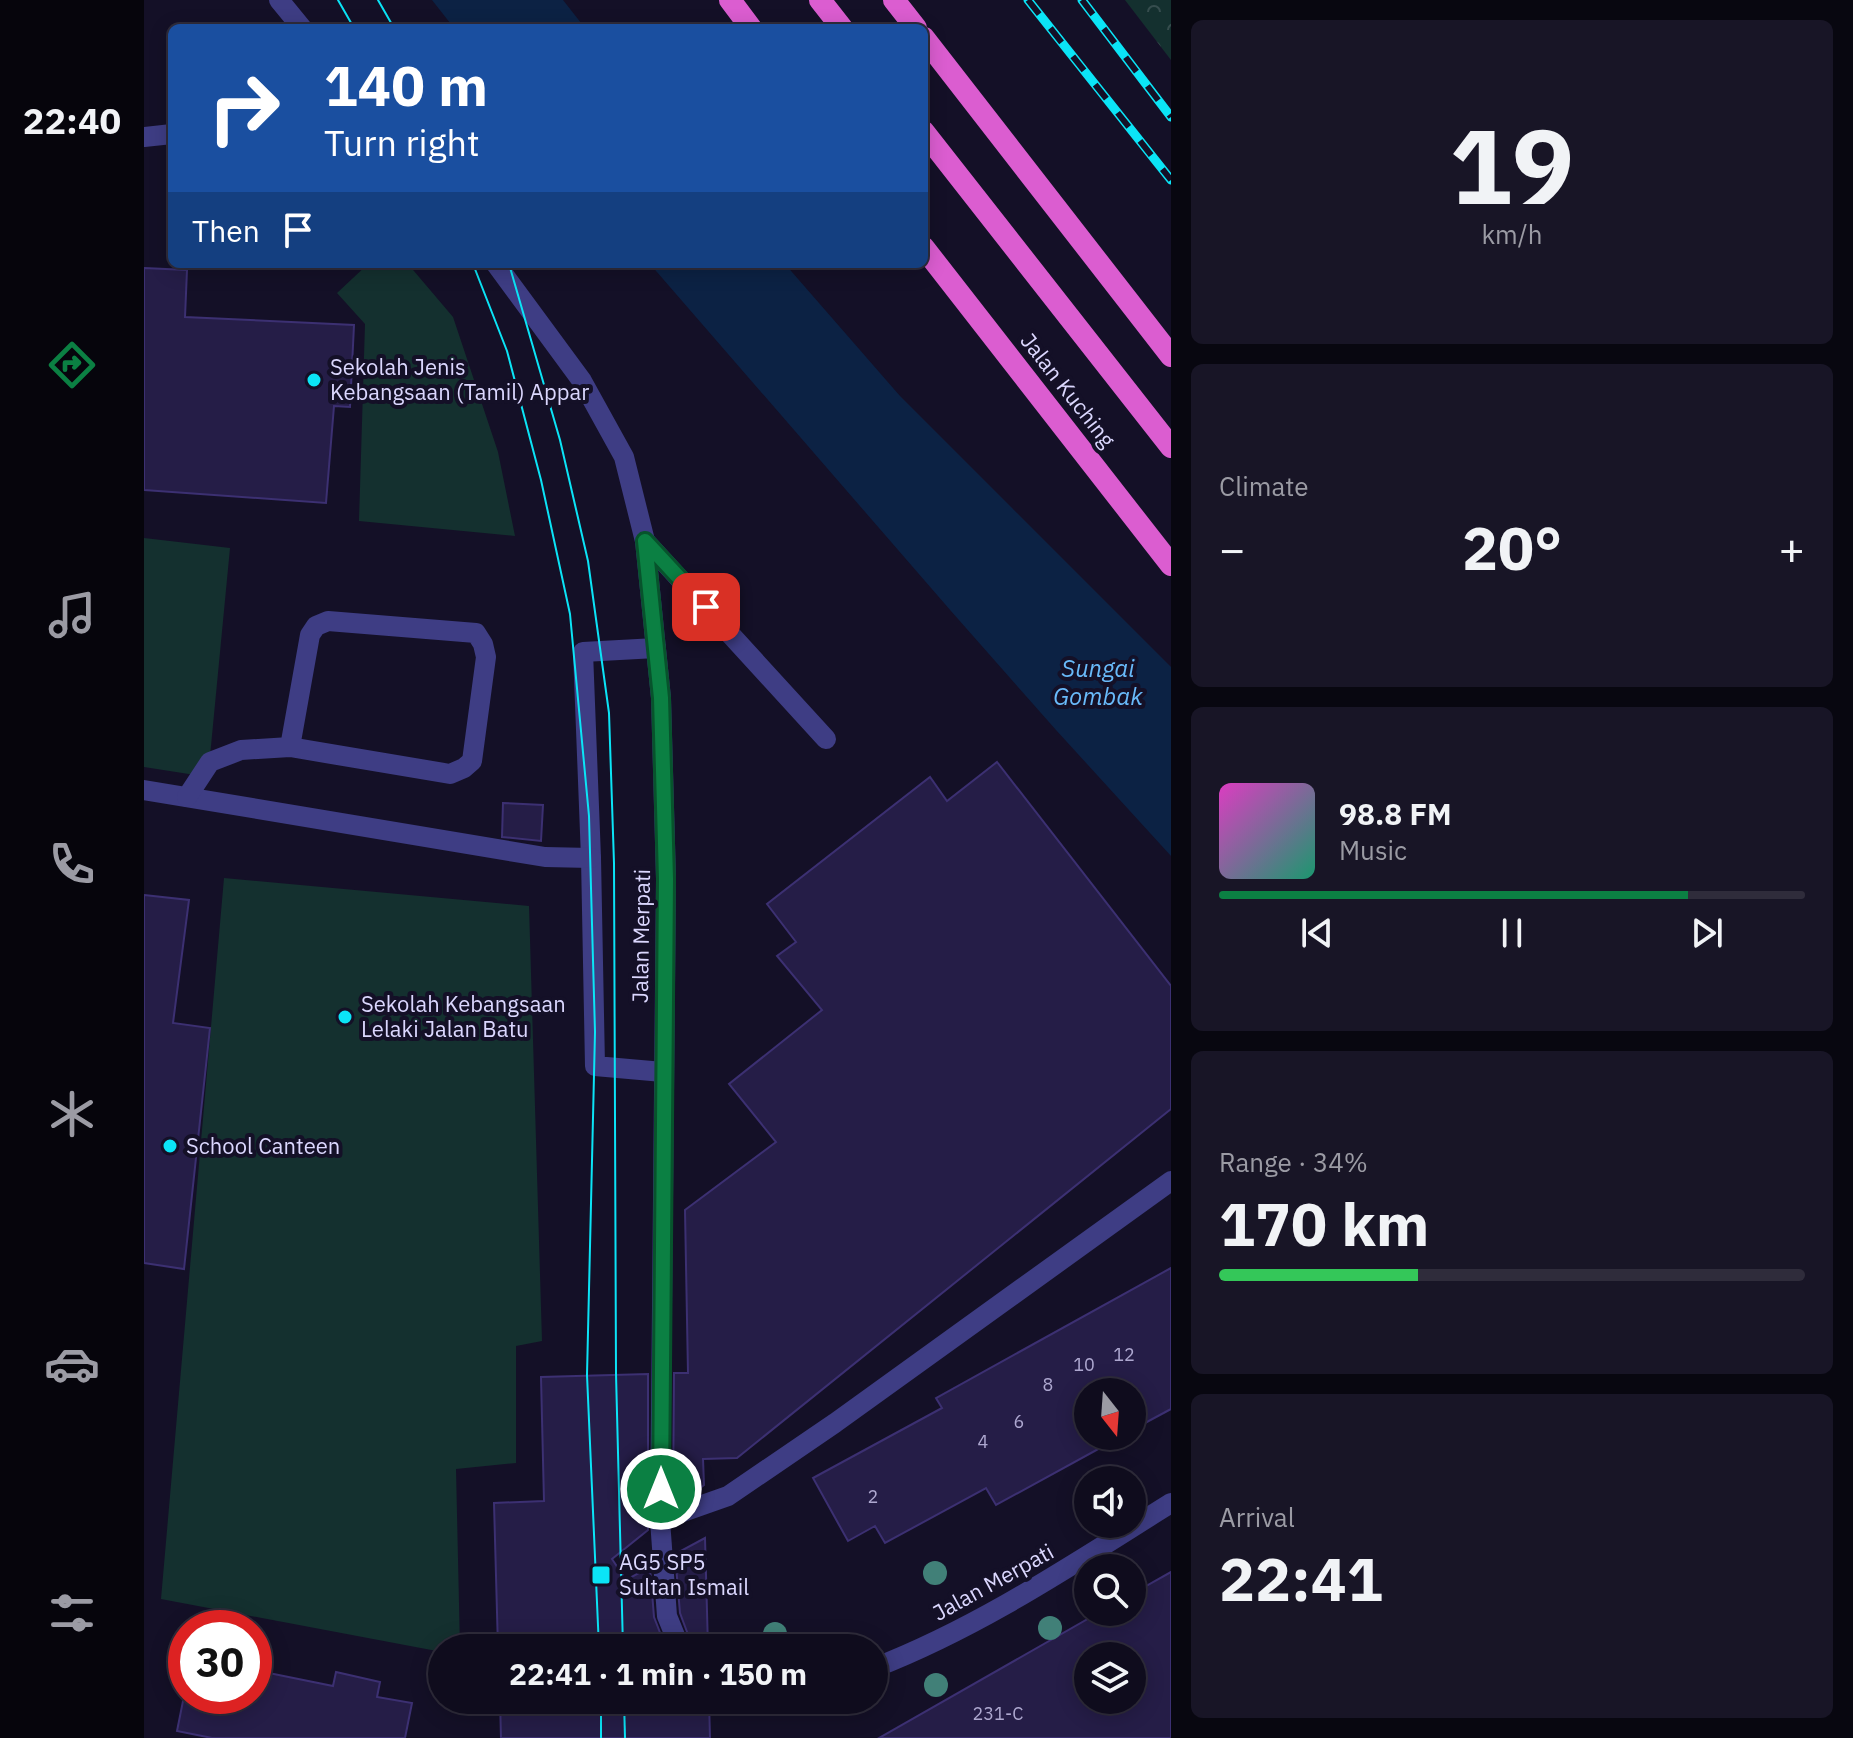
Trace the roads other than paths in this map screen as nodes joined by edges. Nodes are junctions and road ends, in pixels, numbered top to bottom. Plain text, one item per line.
1 (279, 0) edge
2 (730, 0) edge
3 (820, 0) edge
4 (894, 0) edge
5 (299, 24) edge
6 (748, 24) edge
7 (839, 24) edge
8 (913, 24) edge
9 (928, 43) edge
10 (168, 134) edge
11 (144, 137) edge
12 (928, 137) edge
13 (928, 253) edge
14 (499, 268) edge
15 (1171, 356) edge
16 (1171, 447) edge
17 (645, 541) junction
18 (1171, 565) edge
19 (656, 648) junction
20 (826, 739) dead end
21 (290, 747) junction
22 (144, 790) edge
23 (187, 797) junction
24 (591, 858) junction
25 (663, 1072) junction
26 (1171, 1181) edge
27 (1171, 1503) edge
28 (660, 1520) junction
29 (674, 1634) edge
30 (888, 1662) edge

1 - 5 street
2 - 6 highway
3 - 7 highway
4 - 8 highway
9 - 15 highway
10 - 11 street
12 - 16 highway, Jalan Kuching
13 - 18 highway, Jalan Kuching
14 - 17 street, Jalan Merpati
17 - 19 street, Jalan Merpati
17 - 20 street
19 - 24 street
19 - 25 street, Jalan Merpati
21 - 21 street
21 - 23 street
22 - 23 street
23 - 24 street
24 - 25 street
25 - 28 street, Jalan Merpati
26 - 28 street
27 - 30 street, Jalan Merpati
28 - 29 street, Jalan Merpati

